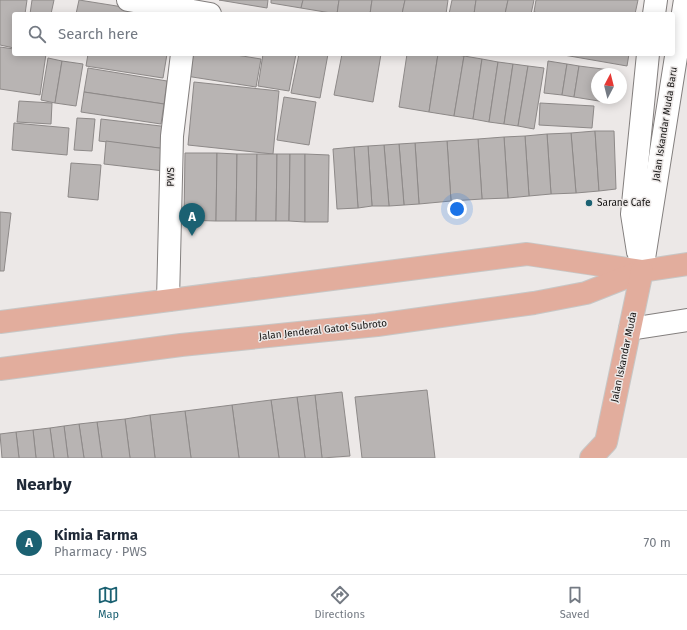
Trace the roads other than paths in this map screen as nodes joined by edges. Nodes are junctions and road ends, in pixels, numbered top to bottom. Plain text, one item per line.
1 (128, 0) edge
2 (656, 0) edge
3 (686, 0) edge
4 (188, 8) edge
5 (203, 12) edge
6 (654, 12) edge
7 (182, 56) edge
8 (648, 56) edge
9 (687, 264) edge
10 (642, 271) junction
11 (168, 300) junction
12 (687, 320) edge
13 (0, 322) edge
14 (630, 329) junction
15 (0, 369) edge
16 (603, 453) edge

1 - 4 street
2 - 6 street
3 - 10 street, Jalan Iskandar Muda Baru
4 - 5 street
7 - 11 street, PWS
8 - 10 street
9 - 10 main road, Jalan Jenderal Gatot Subroto
10 - 11 main road, Jalan Jenderal Gatot Subroto
10 - 14 main road, Jalan Iskandar Muda
10 - 15 main road, Jalan Jenderal Gatot Subroto
11 - 13 main road, Jalan Jenderal Gatot Subroto
12 - 14 street
14 - 16 main road, Jalan Iskandar Muda

